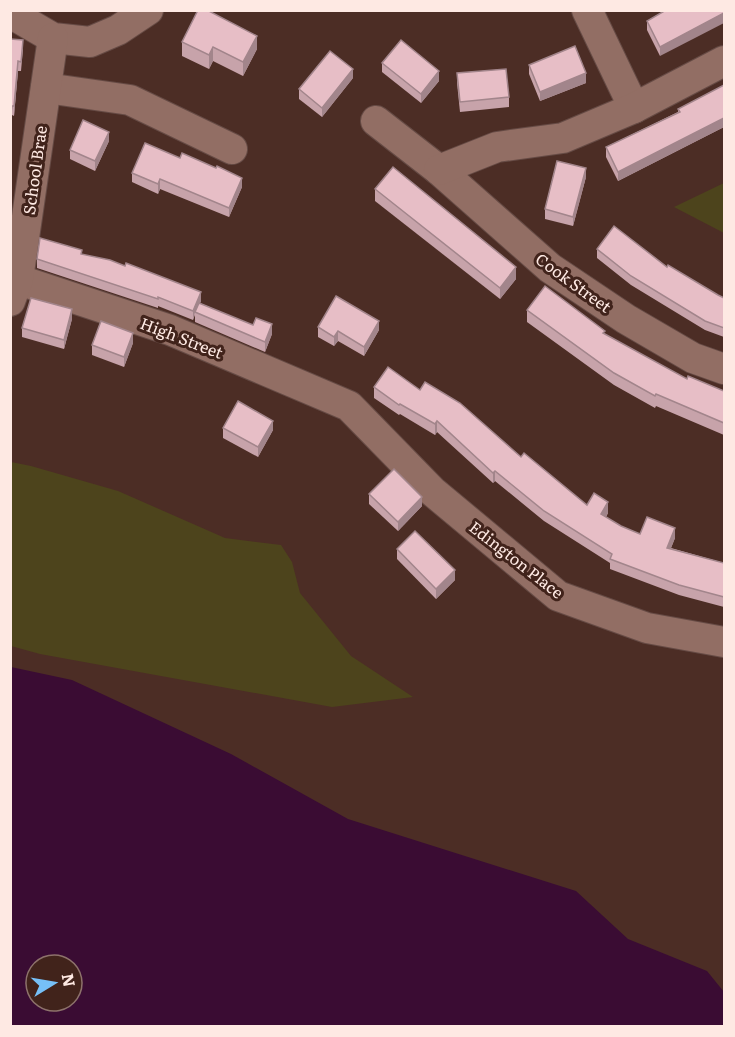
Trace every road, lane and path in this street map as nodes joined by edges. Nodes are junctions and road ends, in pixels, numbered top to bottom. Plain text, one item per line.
1 (148, 10) edge
2 (587, 10) edge
3 (10, 13) edge
4 (53, 38) junction
5 (724, 61) edge
6 (45, 88) junction
7 (634, 108) junction
8 (376, 121) dead end
9 (232, 149) dead end
10 (440, 170) junction
11 (13, 286) edge
12 (724, 369) edge
13 (349, 406) joint
14 (724, 642) edge

1 - 4 street
2 - 7 street
3 - 4 street
4 - 6 street, School Brae
5 - 7 street
6 - 9 street
6 - 11 street, School Brae
7 - 10 street
8 - 10 street, Cook Street
10 - 12 street, Cook Street
11 - 13 street, High Street
13 - 14 street, Edington Place

